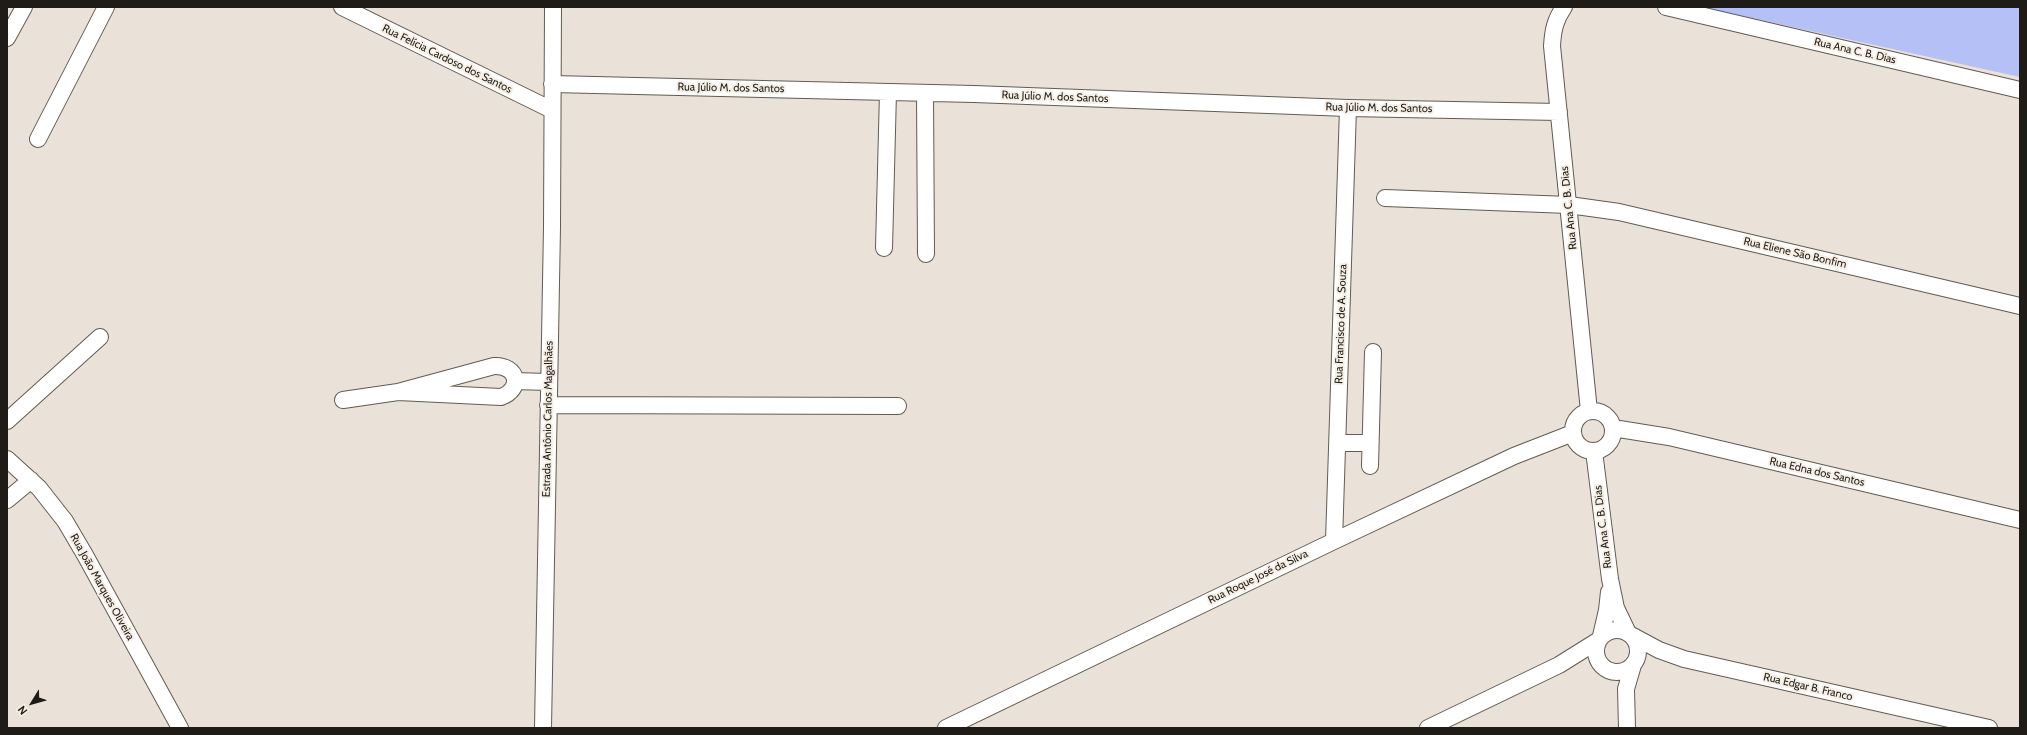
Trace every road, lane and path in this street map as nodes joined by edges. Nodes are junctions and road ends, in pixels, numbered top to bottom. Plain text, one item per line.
1 (24, 7) edge
2 (106, 7) edge
3 (342, 7) edge
4 (553, 7) edge
5 (1564, 7) edge
6 (1666, 7) edge
7 (7, 38) edge
8 (552, 84) junction
9 (2020, 90) edge
10 (888, 92) junction
11 (925, 93) junction
12 (1348, 108) junction
13 (552, 110) junction
14 (1559, 112) junction
15 (38, 139) dead end
16 (1385, 198) dead end
17 (1569, 204) junction
18 (884, 248) dead end
19 (926, 254) dead end
20 (2020, 306) edge
21 (100, 337) dead end
22 (1373, 352) dead end
23 (515, 381) junction
24 (548, 382) junction
25 (398, 392) junction
26 (343, 400) dead end
27 (548, 405) junction
28 (898, 406) dead end
29 (1590, 411) junction
30 (7, 421) edge
31 (1613, 428) junction
32 (1574, 433) junction
33 (1338, 443) junction
34 (1370, 443) junction
35 (1594, 451) junction
36 (7, 459) edge
37 (1370, 466) dead end
38 (31, 480) junction
39 (7, 500) edge
40 (2020, 520) edge
41 (1334, 541) junction
42 (1610, 579) junction
43 (1630, 634) junction
44 (1600, 638) junction
45 (1633, 664) junction
46 (1559, 665) junction
47 (1604, 668) junction
48 (953, 726) edge
49 (1627, 726) edge
50 (180, 728) edge
51 (543, 728) edge
52 (1428, 728) edge
53 (1989, 728) edge

1 - 7 street
2 - 15 street
3 - 13 street, Rua Felícia Cardoso dos Santos
4 - 8 street, Estrada Antônio Carlos Magalhães
5 - 14 street, Rua Ana C. B. Dias
6 - 9 street, Rua Ana C. B. Dias
8 - 10 street, Rua Júlio M. dos Santos
8 - 13 street, Estrada Antônio Carlos Magalhães
10 - 11 street, Rua Júlio M. dos Santos
10 - 18 street
11 - 12 street, Rua Júlio M. dos Santos
11 - 19 street
12 - 14 street, Rua Júlio M. dos Santos
12 - 33 street, Rua Francisco de A. Souza
13 - 24 street, Estrada Antônio Carlos Magalhães
14 - 17 street, Rua Ana C. B. Dias
16 - 17 street, Rua Eliene São Bonfim
17 - 20 street, Rua Eliene São Bonfim
17 - 29 street, Rua Ana C. B. Dias
21 - 30 street
22 - 34 street
23 - 24 street
23 - 25 street
23 - 25 street
24 - 27 street, Estrada Antônio Carlos Magalhães
25 - 26 street
27 - 28 street
27 - 51 street, Estrada Antônio Carlos Magalhães
29 - 31 street
29 - 32 street
31 - 35 street
31 - 40 street, Rua Edna dos Santos
32 - 35 street
32 - 41 street, Rua Roque José da Silva
33 - 34 street
33 - 41 street, Rua Francisco de A. Souza
34 - 37 street
35 - 42 street, Rua Ana C. B. Dias
36 - 38 street, Rua João Marques Oliveira
38 - 39 street
38 - 50 street, Rua João Marques Oliveira
41 - 48 street, Rua Roque José da Silva
42 - 43 street, Rua Ana C. B. Dias
42 - 44 street, Rua Ana C. B. Dias
43 - 44 street
43 - 45 street
43 - 53 street, Rua Edgar B. Franco
44 - 46 street
44 - 47 street
45 - 47 street
45 - 49 street
46 - 47 street
46 - 52 street
47 - 49 street

